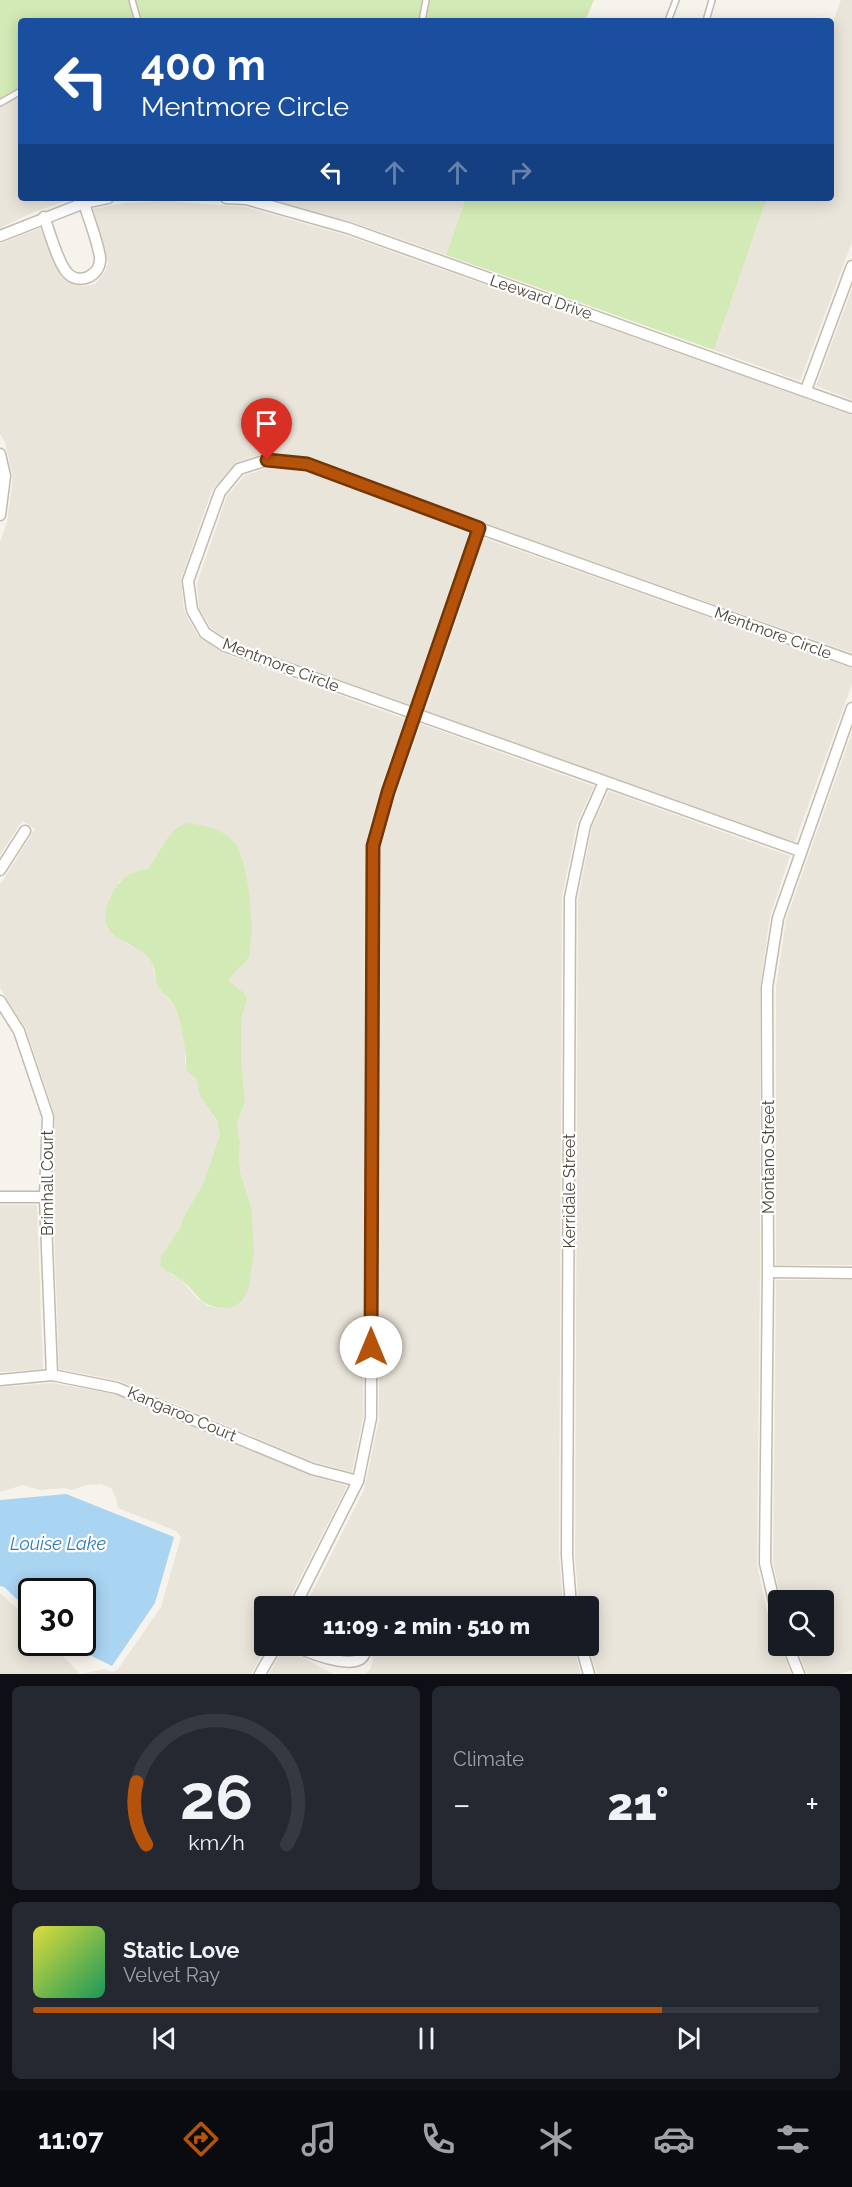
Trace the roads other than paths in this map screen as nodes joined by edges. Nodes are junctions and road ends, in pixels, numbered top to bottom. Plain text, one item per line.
1 (132, 0) edge
2 (426, 0) edge
3 (676, 0) edge
4 (712, 0) edge
5 (137, 18) edge
6 (423, 18) edge
7 (669, 18) edge
8 (707, 18) edge
9 (18, 93) edge
10 (0, 103) edge
11 (94, 201) edge
12 (253, 201) edge
13 (84, 203) junction
14 (44, 217) junction
15 (0, 236) edge
16 (852, 266) edge
17 (806, 390) junction
18 (852, 408) edge
19 (0, 454) edge
20 (0, 515) edge
21 (479, 528) junction
22 (852, 661) edge
23 (852, 708) edge
24 (416, 715) junction
25 (604, 782) junction
26 (25, 831) dead end
27 (800, 851) junction
28 (0, 870) edge
29 (0, 1001) edge
30 (0, 1197) edge
31 (45, 1197) junction
32 (768, 1272) junction
33 (852, 1273) edge
34 (52, 1375) junction
35 (0, 1380) edge
36 (358, 1481) junction
37 (771, 1590) edge
38 (302, 1596) edge
39 (570, 1596) edge
40 (270, 1656) edge
41 (314, 1656) edge
42 (365, 1656) edge
43 (584, 1656) edge
44 (792, 1656) edge
45 (260, 1674) edge
46 (589, 1674) edge
47 (799, 1674) edge

1 - 5 lane
2 - 6 lane
3 - 7 lane
4 - 8 lane
9 - 10 lane
11 - 13 street
12 - 17 street, Leeward Drive
13 - 14 street
13 - 14 street
14 - 15 street
16 - 17 street
17 - 18 street, Leeward Drive
19 - 20 street
21 - 22 street, Mentmore Circle
21 - 24 street
21 - 24 street, Mentmore Circle
23 - 27 street, Montano Street
24 - 25 street, Mentmore Circle
24 - 36 street
25 - 27 street, Mentmore Circle
25 - 39 street, Kerridale Street
26 - 28 street
27 - 32 street, Montano Street
29 - 31 street, Brimhall Court
30 - 31 street
31 - 34 street, Brimhall Court
32 - 33 street
32 - 37 street, Montano Street
34 - 35 street, Kangaroo Court
34 - 36 street, Kangaroo Court
36 - 38 street
40 - 45 street
41 - 42 street
43 - 46 street
44 - 47 street

